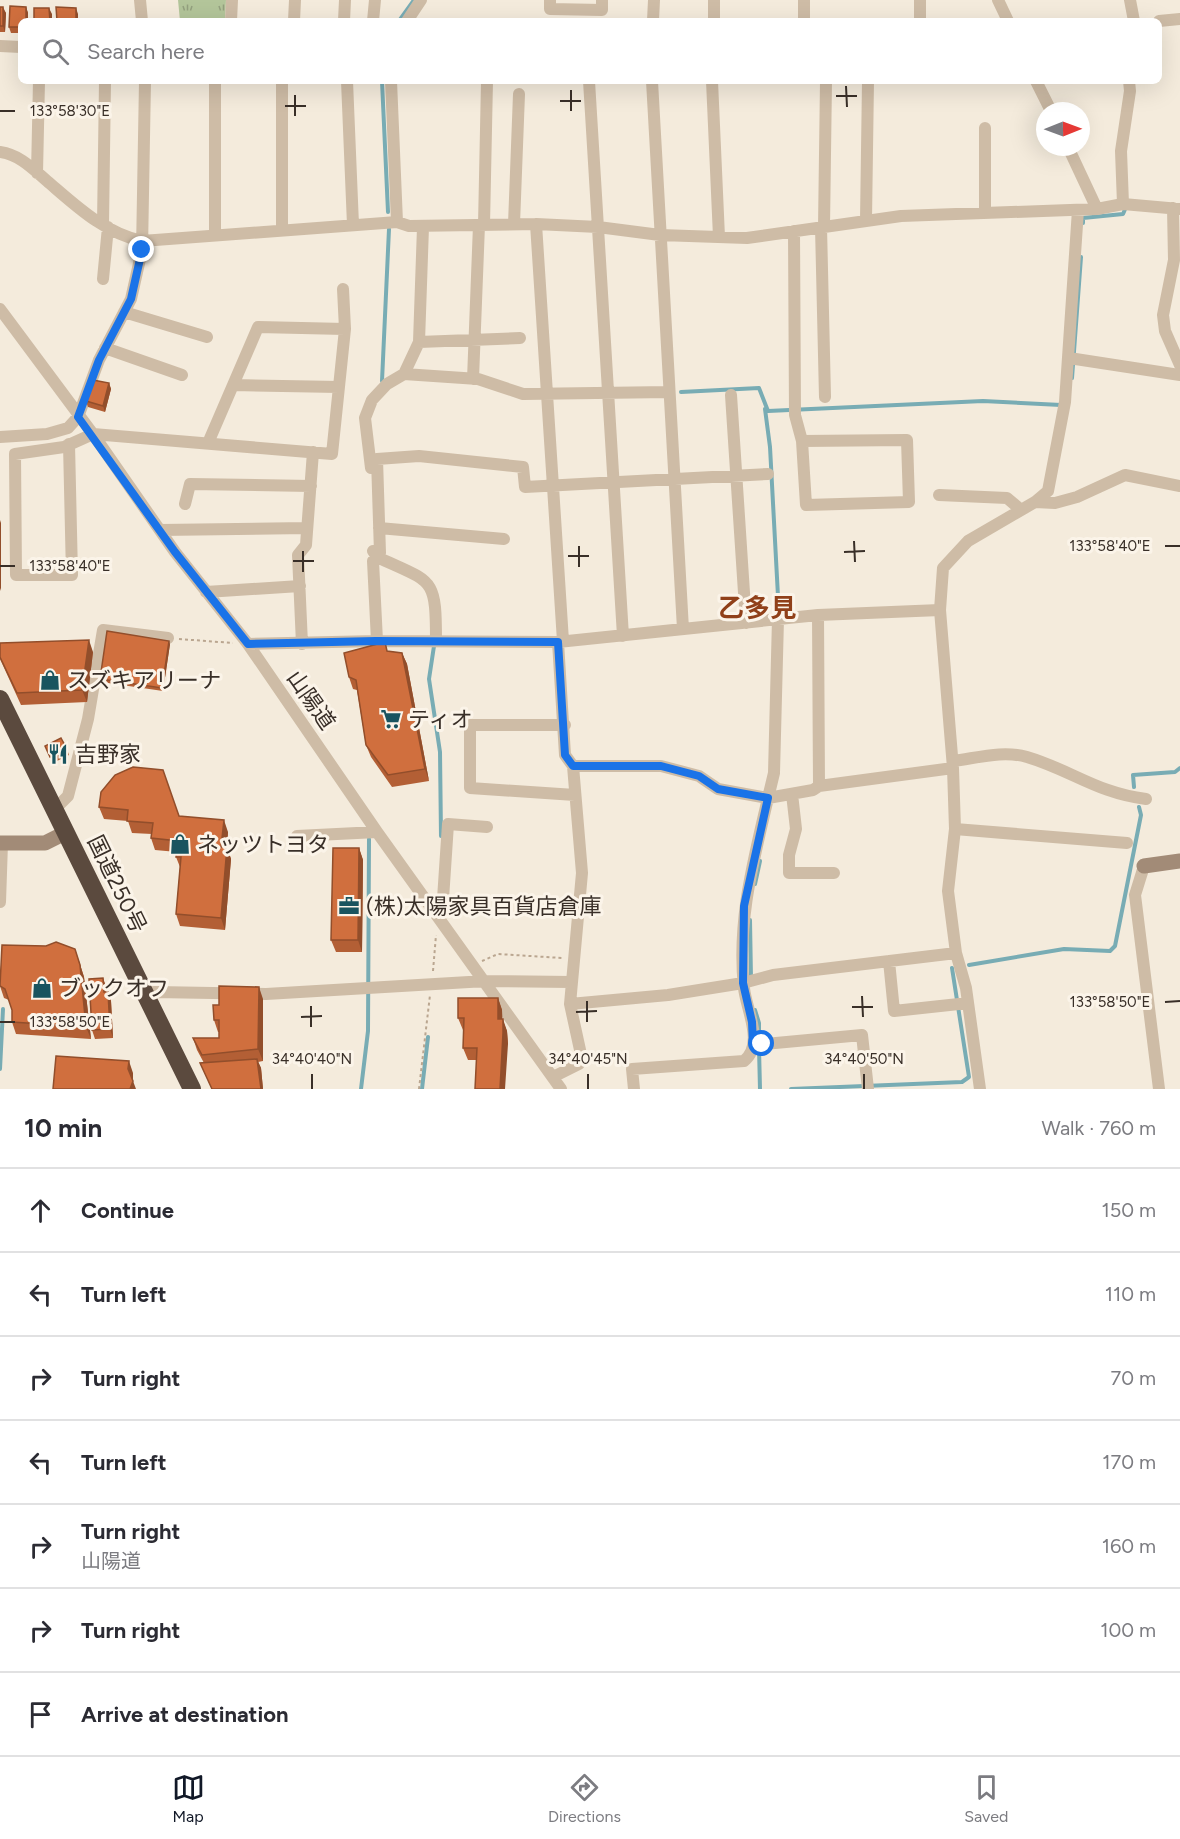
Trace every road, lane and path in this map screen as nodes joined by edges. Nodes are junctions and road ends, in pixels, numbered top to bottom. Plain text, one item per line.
1 (140, 0) edge
2 (232, 0) edge
3 (295, 0) edge
4 (345, 0) edge
5 (375, 0) edge
6 (421, 0) edge
7 (550, 0) edge
8 (602, 0) edge
9 (654, 0) edge
10 (714, 0) edge
11 (804, 0) edge
12 (920, 0) edge
13 (998, 0) edge
14 (1130, 0) edge
15 (142, 18) edge
16 (231, 18) edge
17 (294, 18) edge
18 (344, 18) edge
19 (373, 18) edge
20 (409, 18) edge
21 (653, 18) edge
22 (714, 18) edge
23 (804, 18) edge
24 (920, 18) edge
25 (1007, 18) edge
26 (1133, 18) edge
27 (1180, 19) edge
28 (1162, 21) edge
29 (0, 46) edge
30 (18, 47) edge
31 (39, 84) edge
32 (105, 84) edge
33 (145, 84) edge
34 (215, 84) edge
35 (282, 84) edge
36 (347, 84) edge
37 (391, 84) edge
38 (487, 84) edge
39 (589, 84) edge
40 (652, 84) edge
41 (712, 84) edge
42 (826, 84) edge
43 (868, 84) edge
44 (1038, 84) edge
45 (1129, 84) edge
46 (519, 94) dead end
47 (1046, 102) edge
48 (985, 128) dead end
49 (0, 152) edge
50 (1072, 156) edge
51 (37, 173) junction
52 (1126, 204) junction
53 (1097, 209) junction
54 (1177, 209) edge
55 (1078, 210) junction
56 (986, 213) junction
57 (866, 220) junction
58 (398, 222) junction
59 (514, 224) junction
60 (536, 224) junction
61 (353, 225) junction
62 (482, 225) junction
63 (106, 226) junction
64 (598, 226) junction
65 (423, 227) junction
66 (822, 227) junction
67 (282, 230) junction
68 (794, 231) junction
69 (215, 235) junction
70 (660, 235) junction
71 (719, 237) junction
72 (142, 241) junction
73 (104, 279) dead end
74 (343, 289) dead end
75 (0, 309) edge
76 (124, 312) junction
77 (345, 328) junction
78 (207, 337) dead end
79 (520, 338) dead end
80 (475, 340) junction
81 (418, 342) junction
82 (105, 348) junction
83 (1072, 358) junction
84 (1180, 365) edge
85 (404, 374) junction
86 (182, 375) dead end
87 (1180, 375) edge
88 (473, 379) junction
89 (233, 385) junction
90 (339, 387) junction
91 (669, 392) junction
92 (608, 393) junction
93 (731, 395) dead end
94 (547, 396) junction
95 (825, 397) dead end
96 (78, 417) junction
97 (93, 434) junction
98 (0, 436) edge
99 (802, 441) junction
100 (208, 443) junction
101 (69, 444) junction
102 (313, 452) junction
103 (768, 474) dead end
104 (736, 476) junction
105 (674, 478) junction
106 (614, 482) junction
107 (310, 486) junction
108 (553, 486) junction
109 (1180, 486) edge
110 (939, 495) dead end
111 (1035, 502) junction
112 (185, 504) dead end
113 (1020, 509) junction
114 (308, 528) junction
115 (379, 528) junction
116 (160, 530) junction
117 (504, 539) dead end
118 (377, 556) junction
119 (300, 586) junction
120 (206, 591) junction
121 (940, 610) junction
122 (818, 615) junction
123 (778, 620) junction
124 (746, 623) junction
125 (683, 629) junction
126 (623, 636) junction
127 (168, 638) joint
128 (376, 641) junction
129 (435, 641) junction
130 (560, 641) junction
131 (248, 644) junction
132 (302, 644) junction
133 (0, 699) edge
134 (565, 725) junction
135 (953, 765) junction
136 (573, 766) junction
137 (819, 786) junction
138 (792, 794) junction
139 (575, 795) junction
140 (768, 798) junction
141 (1146, 799) dead end
142 (54, 810) junction
143 (487, 826) dead end
144 (955, 829) junction
145 (377, 832) junction
146 (65, 833) junction
147 (297, 836) dead end
148 (1, 843) edge
149 (1127, 843) dead end
150 (1180, 861) edge
151 (1144, 866) joint
152 (834, 873) dead end
153 (0, 902) edge
154 (436, 912) junction
155 (956, 953) junction
156 (574, 959) junction
157 (889, 961) junction
158 (474, 965) junction
159 (486, 981) junction
160 (571, 981) junction
161 (749, 981) junction
162 (431, 984) junction
163 (145, 994) junction
164 (961, 1003) junction
165 (570, 1005) junction
166 (757, 1045) junction
167 (552, 1077) junction
168 (868, 1084) edge
169 (192, 1089) edge
170 (419, 1089) edge
171 (561, 1089) edge
172 (634, 1089) edge
173 (980, 1089) edge
174 (1159, 1089) edge

1 - 15 street
2 - 16 street
3 - 17 street
4 - 18 street
5 - 19 street
6 - 20 street
7 - 8 street
9 - 21 street
10 - 22 street
11 - 23 street
12 - 24 street
13 - 25 street
14 - 26 street
27 - 28 street
29 - 30 street
31 - 51 street
32 - 63 street
33 - 72 street
34 - 69 street
35 - 67 street
36 - 61 street
37 - 58 street
38 - 62 street
39 - 64 street
40 - 70 street
41 - 71 street
42 - 66 street
43 - 57 street
44 - 47 street
45 - 52 street
46 - 59 street
48 - 56 street
49 - 51 street
50 - 53 street
51 - 63 street
52 - 53 street
52 - 54 street
53 - 55 street
54 - 84 street
55 - 56 street
55 - 83 street
56 - 57 street
57 - 66 street
58 - 61 street
58 - 65 street
59 - 60 street
59 - 62 street
60 - 64 street
60 - 94 street
61 - 67 street
62 - 65 street
62 - 80 street
63 - 72 street
63 - 73 street
64 - 70 street
64 - 92 street
65 - 81 street
66 - 68 street
66 - 95 street
67 - 69 street
68 - 71 street
68 - 99 street
69 - 72 street
70 - 71 street
70 - 91 street
72 - 76 street
74 - 77 street
75 - 96 street, 山陽道
76 - 78 street
76 - 82 street
77 - 89 street
77 - 90 street
79 - 80 street
80 - 81 street
80 - 88 street
81 - 85 street
82 - 86 street
82 - 96 street
83 - 87 street
83 - 111 street
85 - 88 street
85 - 118 street
88 - 94 street
89 - 90 street
89 - 100 street
90 - 102 street
91 - 92 street
91 - 105 street
92 - 94 street
92 - 106 street
93 - 104 street
94 - 108 street
96 - 97 street, 山陽道
96 - 98 street
97 - 100 street
97 - 101 street
97 - 116 street, 山陽道
99 - 99 street
100 - 102 street
101 - 101 street
102 - 107 street
103 - 104 street
104 - 105 street
104 - 124 street
105 - 106 street
105 - 125 street
106 - 108 street
106 - 126 street
107 - 112 street
107 - 114 street
108 - 115 street
108 - 130 street
109 - 111 street
110 - 113 street
111 - 113 street
113 - 121 street
114 - 116 street
114 - 119 street
115 - 117 street
115 - 118 street
116 - 120 street, 山陽道
118 - 128 street
118 - 129 street
119 - 120 street
119 - 132 street
120 - 131 street, 山陽道
121 - 122 street
121 - 135 street
122 - 123 street
122 - 137 street
123 - 124 street
123 - 140 street
124 - 125 street
125 - 126 street
126 - 130 street
127 - 131 path
127 - 142 street
128 - 129 street
128 - 132 street
129 - 130 street
130 - 134 street
131 - 132 street
131 - 145 street, 山陽道
133 - 142 highway, 国道250号
134 - 136 street
134 - 139 street
135 - 137 street
135 - 141 street
135 - 144 street
136 - 139 street
136 - 140 street
137 - 138 street
138 - 140 street
138 - 152 street
139 - 156 street
140 - 161 street
142 - 146 highway, 国道250号
143 - 154 street
144 - 149 street
144 - 155 street
145 - 147 street
145 - 154 street, 山陽道
146 - 148 street
146 - 163 highway, 国道250号
148 - 153 street
150 - 151 street
151 - 174 street
154 - 158 street, 山陽道
154 - 162 path
155 - 157 street
155 - 164 street
156 - 158 path
156 - 160 street
157 - 161 street
157 - 164 street
158 - 159 street, 山陽道
159 - 160 street
159 - 162 street
159 - 167 street, 山陽道
160 - 165 street
161 - 165 street
161 - 166 street
162 - 163 street
162 - 170 path
163 - 169 highway, 国道250号
164 - 173 street
165 - 167 street
166 - 168 street
166 - 172 street
167 - 171 street, 山陽道

